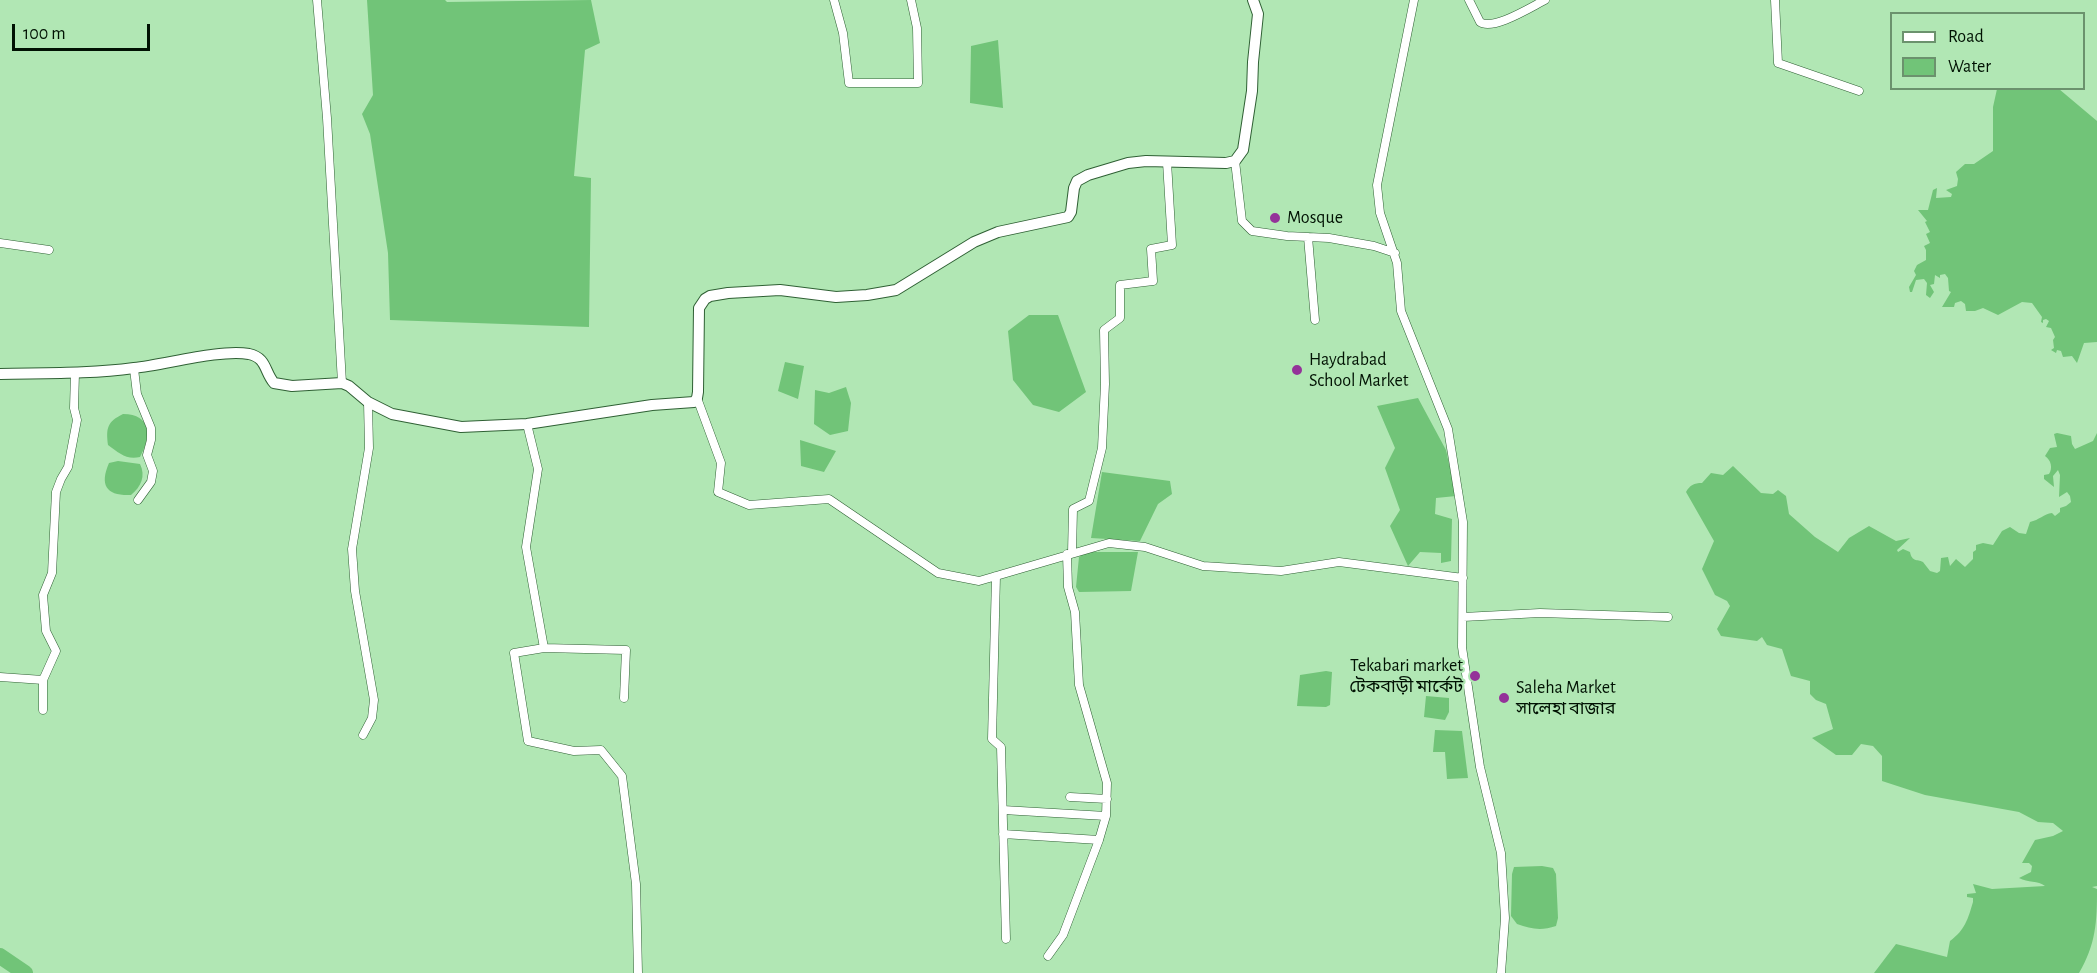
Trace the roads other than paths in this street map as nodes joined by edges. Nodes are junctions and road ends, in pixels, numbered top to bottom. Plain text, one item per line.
1 (317, 0) edge
2 (834, 0) edge
3 (911, 0) edge
4 (1253, 0) edge
5 (1414, 0) edge
6 (1469, 0) edge
7 (1545, 0) edge
8 (1775, 0) edge
9 (1859, 91) dead end
10 (1235, 161) junction
11 (1167, 162) junction
12 (1308, 237) junction
13 (0, 243) edge
14 (49, 250) dead end
15 (1395, 253) junction
16 (1315, 320) dead end
17 (134, 369) junction
18 (75, 373) junction
19 (0, 374) edge
20 (342, 383) junction
21 (697, 399) junction
22 (368, 402) junction
23 (526, 424) junction
24 (138, 500) dead end
25 (1069, 553) junction
26 (996, 576) junction
27 (1463, 578) junction
28 (1668, 616) dead end
29 (1463, 617) junction
30 (544, 648) junction
31 (0, 677) edge
32 (43, 680) junction
33 (624, 698) dead end
34 (43, 710) dead end
35 (363, 735) dead end
36 (1070, 797) dead end
37 (1107, 799) junction
38 (1003, 810) junction
39 (1106, 816) junction
40 (1003, 834) junction
41 (1099, 840) junction
42 (1006, 939) dead end
43 (1048, 956) dead end
44 (638, 973) edge
45 (1501, 973) edge

1 - 20 street
2 - 3 street
4 - 10 street
5 - 15 street
6 - 7 street
8 - 9 street
10 - 11 street
10 - 12 street
11 - 21 street
11 - 25 street
12 - 15 street
12 - 16 street
13 - 14 street
15 - 27 street
17 - 18 street
17 - 20 street
17 - 24 street
18 - 19 street
18 - 32 street
20 - 22 street
21 - 23 street
21 - 26 street
22 - 23 street
22 - 35 street
23 - 30 street
25 - 26 street
25 - 27 street
25 - 37 street
26 - 38 street
27 - 29 street
28 - 29 street
29 - 45 street
30 - 33 street
30 - 44 street
31 - 32 street
32 - 34 street
36 - 37 street
37 - 39 street
38 - 39 street
38 - 40 street
39 - 41 street
40 - 41 street
40 - 42 street
41 - 43 street

